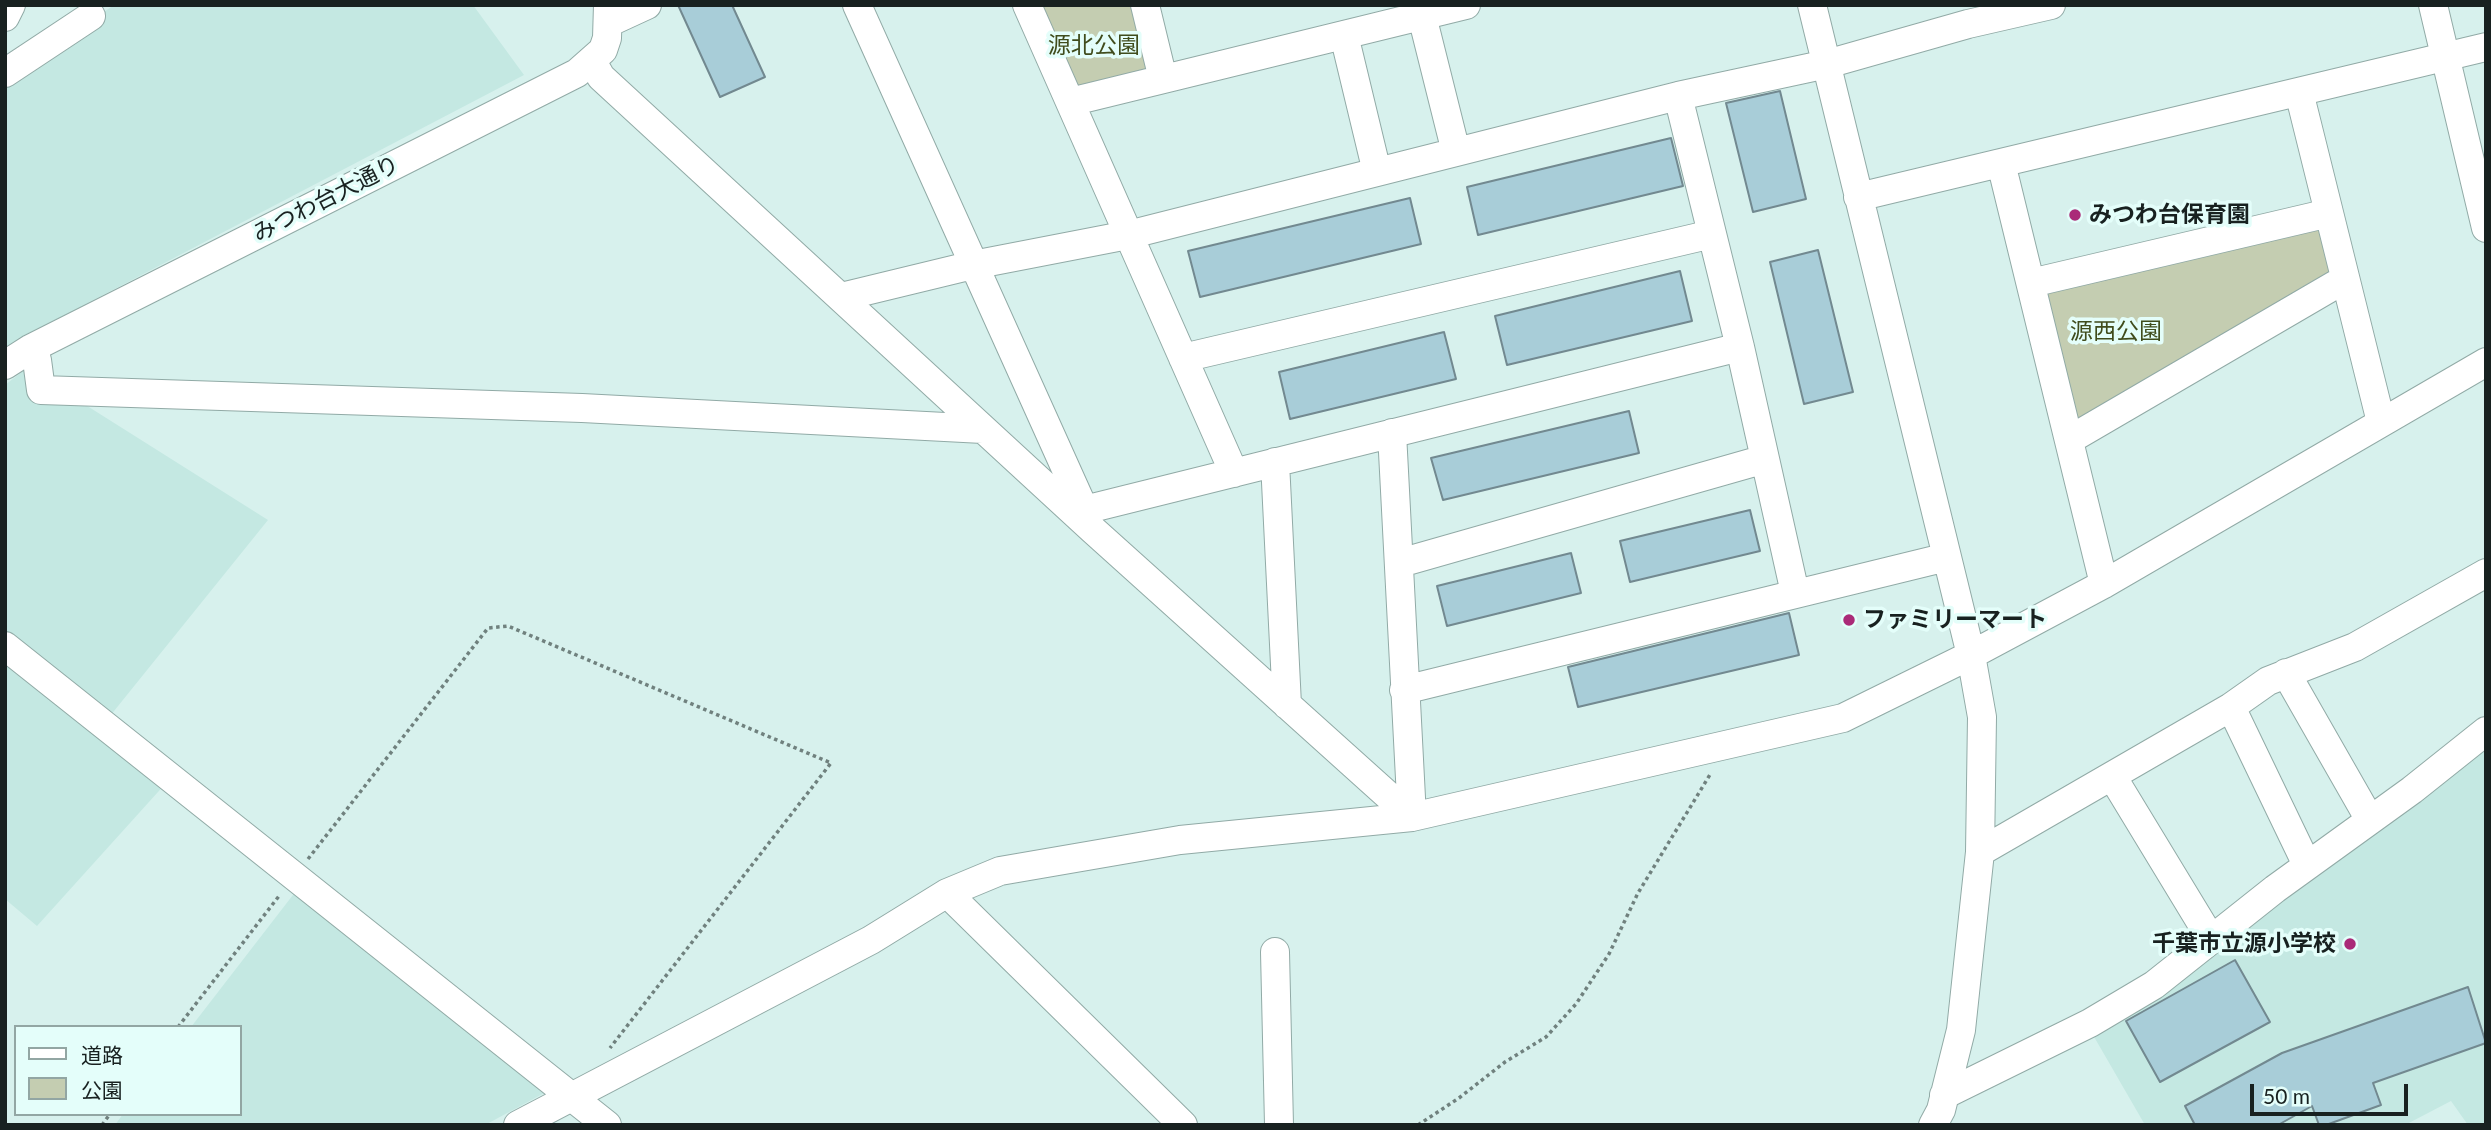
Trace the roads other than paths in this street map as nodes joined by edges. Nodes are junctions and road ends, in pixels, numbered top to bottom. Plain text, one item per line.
1 (11, 5) edge
2 (647, 5) edge
3 (857, 5) edge
4 (1027, 5) edge
5 (1145, 5) edge
6 (1466, 5) edge
7 (1812, 5) edge
8 (2052, 5) edge
9 (2433, 5) edge
10 (608, 14) edge
11 (1966, 15) edge
12 (91, 16) dead end
13 (1422, 16) junction
14 (5, 17) edge
15 (1344, 35) junction
16 (2486, 47) edge
17 (2445, 57) junction
18 (592, 61) junction
19 (1827, 64) junction
20 (5, 73) edge
21 (1163, 79) junction
22 (2299, 92) junction
23 (1678, 96) junction
24 (1070, 102) junction
25 (1456, 152) junction
26 (2001, 163) junction
27 (1377, 172) junction
28 (2480, 176) edge
29 (1858, 197) junction
30 (2329, 213) junction
31 (2486, 228) edge
32 (1712, 234) junction
33 (1128, 235) junction
34 (973, 265) junction
35 (2346, 279) junction
36 (2031, 283) junction
37 (841, 297) junction
38 (1740, 348) junction
39 (30, 349) junction
40 (1183, 358) junction
41 (2486, 362) edge
42 (5, 365) edge
43 (2381, 422) junction
44 (983, 429) junction
45 (1392, 433) junction
46 (2069, 440) junction
47 (1765, 459) junction
48 (1275, 463) junction
49 (1234, 472) junction
50 (1089, 520) junction
51 (1947, 557) junction
52 (1399, 564) junction
53 (2486, 573) edge
54 (2104, 584) junction
55 (1795, 593) junction
56 (7, 652) edge
57 (1971, 654) junction
58 (2286, 673) junction
59 (1405, 690) junction
60 (1287, 705) junction
61 (2231, 707) junction
62 (2486, 731) edge
63 (2112, 776) junction
64 (1412, 817) junction
65 (2370, 820) junction
66 (1980, 852) junction
67 (2316, 858) junction
68 (947, 893) junction
69 (2211, 939) junction
70 (1275, 953) dead end
71 (1944, 1095) junction
72 (572, 1097) junction
73 (518, 1125) edge
74 (607, 1125) edge
75 (1183, 1125) edge
76 (1279, 1125) edge
77 (1933, 1125) edge

1 - 14 street
2 - 10 street
3 - 34 street
4 - 24 street
5 - 21 street
6 - 13 street
7 - 19 street
8 - 11 street
9 - 17 street
10 - 18 street, みつわ台大通り
11 - 19 street
12 - 20 street
13 - 15 street
13 - 25 street
15 - 21 street
15 - 27 street
16 - 17 street
17 - 22 street
17 - 28 street
18 - 37 street
18 - 39 street, みつわ台大通り
19 - 23 street
19 - 29 street
21 - 24 street
22 - 26 street
22 - 30 street
23 - 25 street
23 - 32 street
24 - 33 street
25 - 27 street
26 - 29 street
26 - 36 street
27 - 33 street
28 - 31 street
29 - 51 street
30 - 35 street
30 - 36 street
32 - 38 street
32 - 40 street
33 - 34 street
33 - 40 street
34 - 37 street
34 - 50 street
35 - 43 street
35 - 46 street
36 - 46 street
37 - 44 street
38 - 45 street
38 - 47 street
39 - 42 street, みつわ台大通り
39 - 44 street
40 - 49 street
41 - 43 street
43 - 54 street
44 - 50 street
45 - 48 street
45 - 52 street
46 - 54 street
47 - 52 street
47 - 55 street
48 - 49 street
48 - 60 street
49 - 50 street
50 - 60 street
51 - 55 street
51 - 57 street
52 - 59 street
53 - 58 street
54 - 57 street
55 - 59 street
56 - 72 street
57 - 64 street
57 - 66 street
58 - 61 street
58 - 65 street
59 - 64 street
60 - 64 street
61 - 63 street
61 - 67 street
62 - 65 street
63 - 66 street
63 - 69 street
64 - 68 street
65 - 67 street
66 - 71 street
67 - 69 street
68 - 72 street
68 - 75 street
69 - 71 street
70 - 76 street
71 - 77 street
72 - 73 street
72 - 74 street

